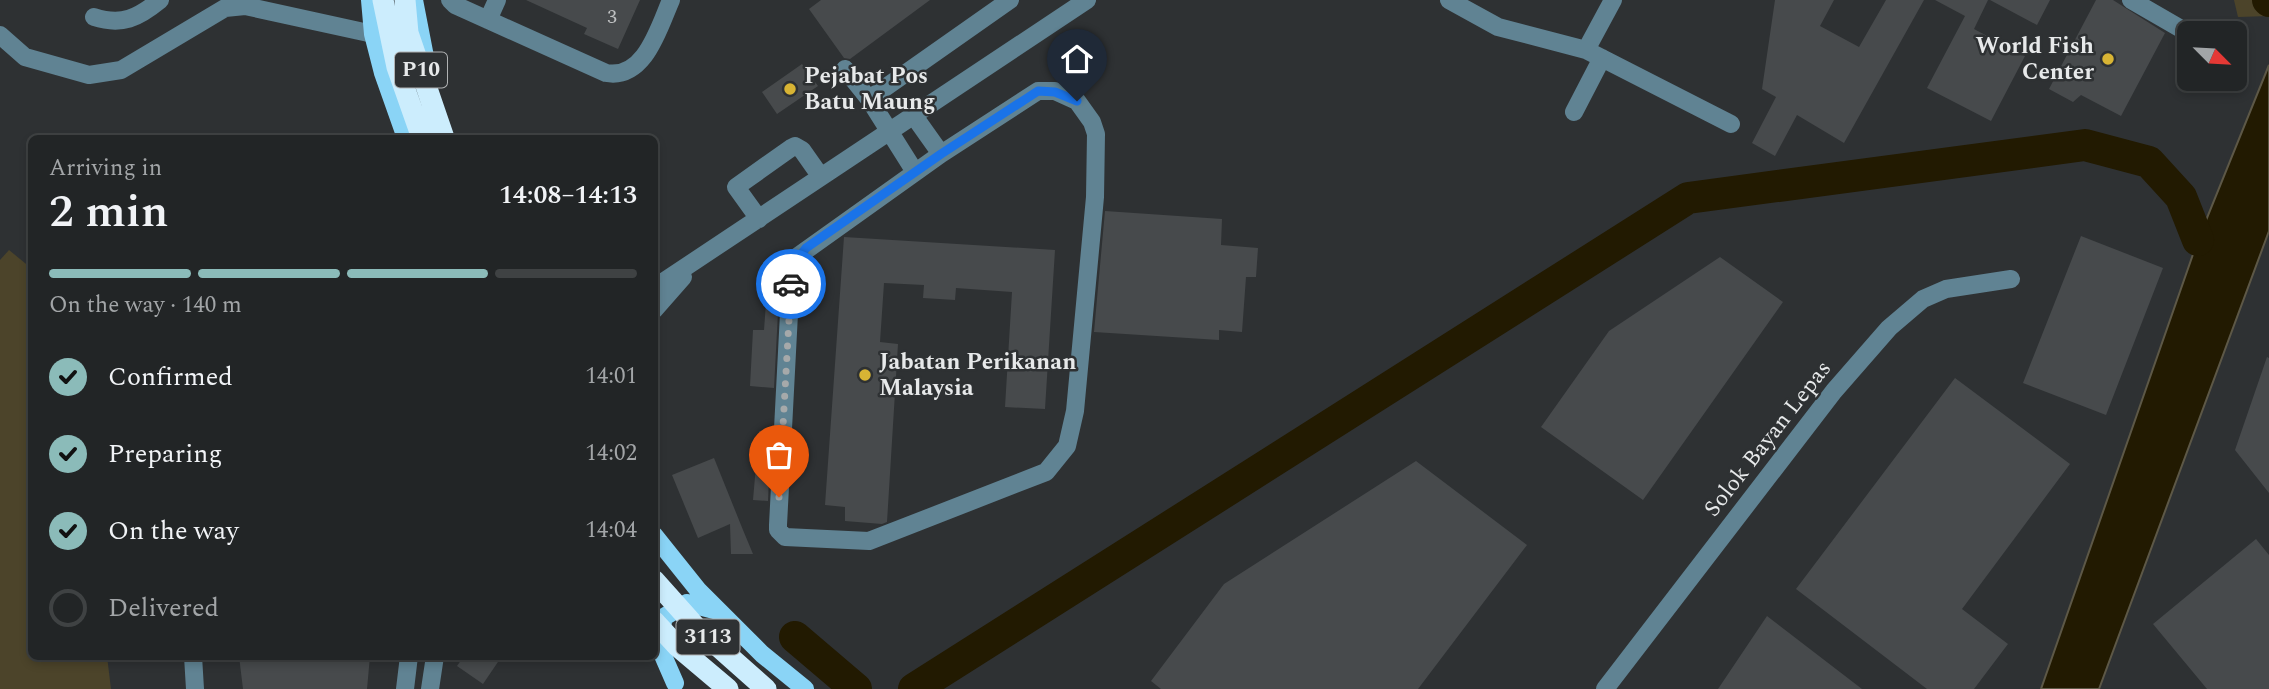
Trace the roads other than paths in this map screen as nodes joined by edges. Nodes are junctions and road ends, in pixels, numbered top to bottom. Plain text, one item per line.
1 (160, 0) edge
2 (370, 0) edge
3 (383, 0) edge
4 (405, 0) edge
5 (414, 0) edge
6 (450, 0) edge
7 (497, 0) edge
8 (671, 0) edge
9 (1010, 0) edge
10 (1087, 0) edge
11 (1449, 0) edge
12 (1613, 0) edge
13 (2131, 0) edge
14 (93, 18) dead end
15 (488, 20) junction
16 (2177, 27) edge
17 (373, 34) junction
18 (0, 35) edge
19 (1586, 50) junction
20 (1602, 58) junction
21 (845, 69) dead end
22 (869, 99) junction
23 (1574, 112) dead end
24 (914, 116) junction
25 (1731, 124) dead end
26 (889, 133) junction
27 (405, 135) edge
28 (421, 135) edge
29 (443, 135) edge
30 (453, 135) edge
31 (941, 154) junction
32 (915, 172) junction
33 (821, 177) junction
34 (759, 219) junction
35 (694, 263) junction
36 (2011, 279) dead end
37 (658, 286) edge
38 (658, 305) edge
39 (658, 540) edge
40 (658, 584) edge
41 (719, 611) junction
42 (658, 625) edge
43 (193, 660) edge
44 (409, 660) edge
45 (434, 660) edge
46 (651, 660) edge
47 (678, 686) edge
48 (430, 688) edge
49 (195, 689) edge
50 (405, 689) edge
51 (728, 689) edge
52 (765, 689) edge
53 (805, 689) edge
54 (1605, 689) edge

1 - 14 street
2 - 17 main road
3 - 28 highway, P10
4 - 29 highway, P10
5 - 30 main road
6 - 15 street
7 - 15 street
8 - 15 street
9 - 22 street
10 - 24 street
11 - 19 street
12 - 19 street
13 - 16 street
17 - 18 street
17 - 27 main road
19 - 20 street
20 - 23 street
20 - 25 street
21 - 22 street
22 - 26 street
24 - 26 street
24 - 31 street
26 - 32 street
26 - 33 street
31 - 32 street
31 - 32 street
33 - 34 street
33 - 34 street
34 - 35 street
35 - 37 street
35 - 38 street
36 - 54 street, Solok Bayan Lepas
39 - 41 main road
40 - 52 highway, 3113, bridge
41 - 47 main road
41 - 53 main road
42 - 51 highway, 3113, bridge
43 - 49 street
44 - 50 street
45 - 48 street
46 - 47 main road

